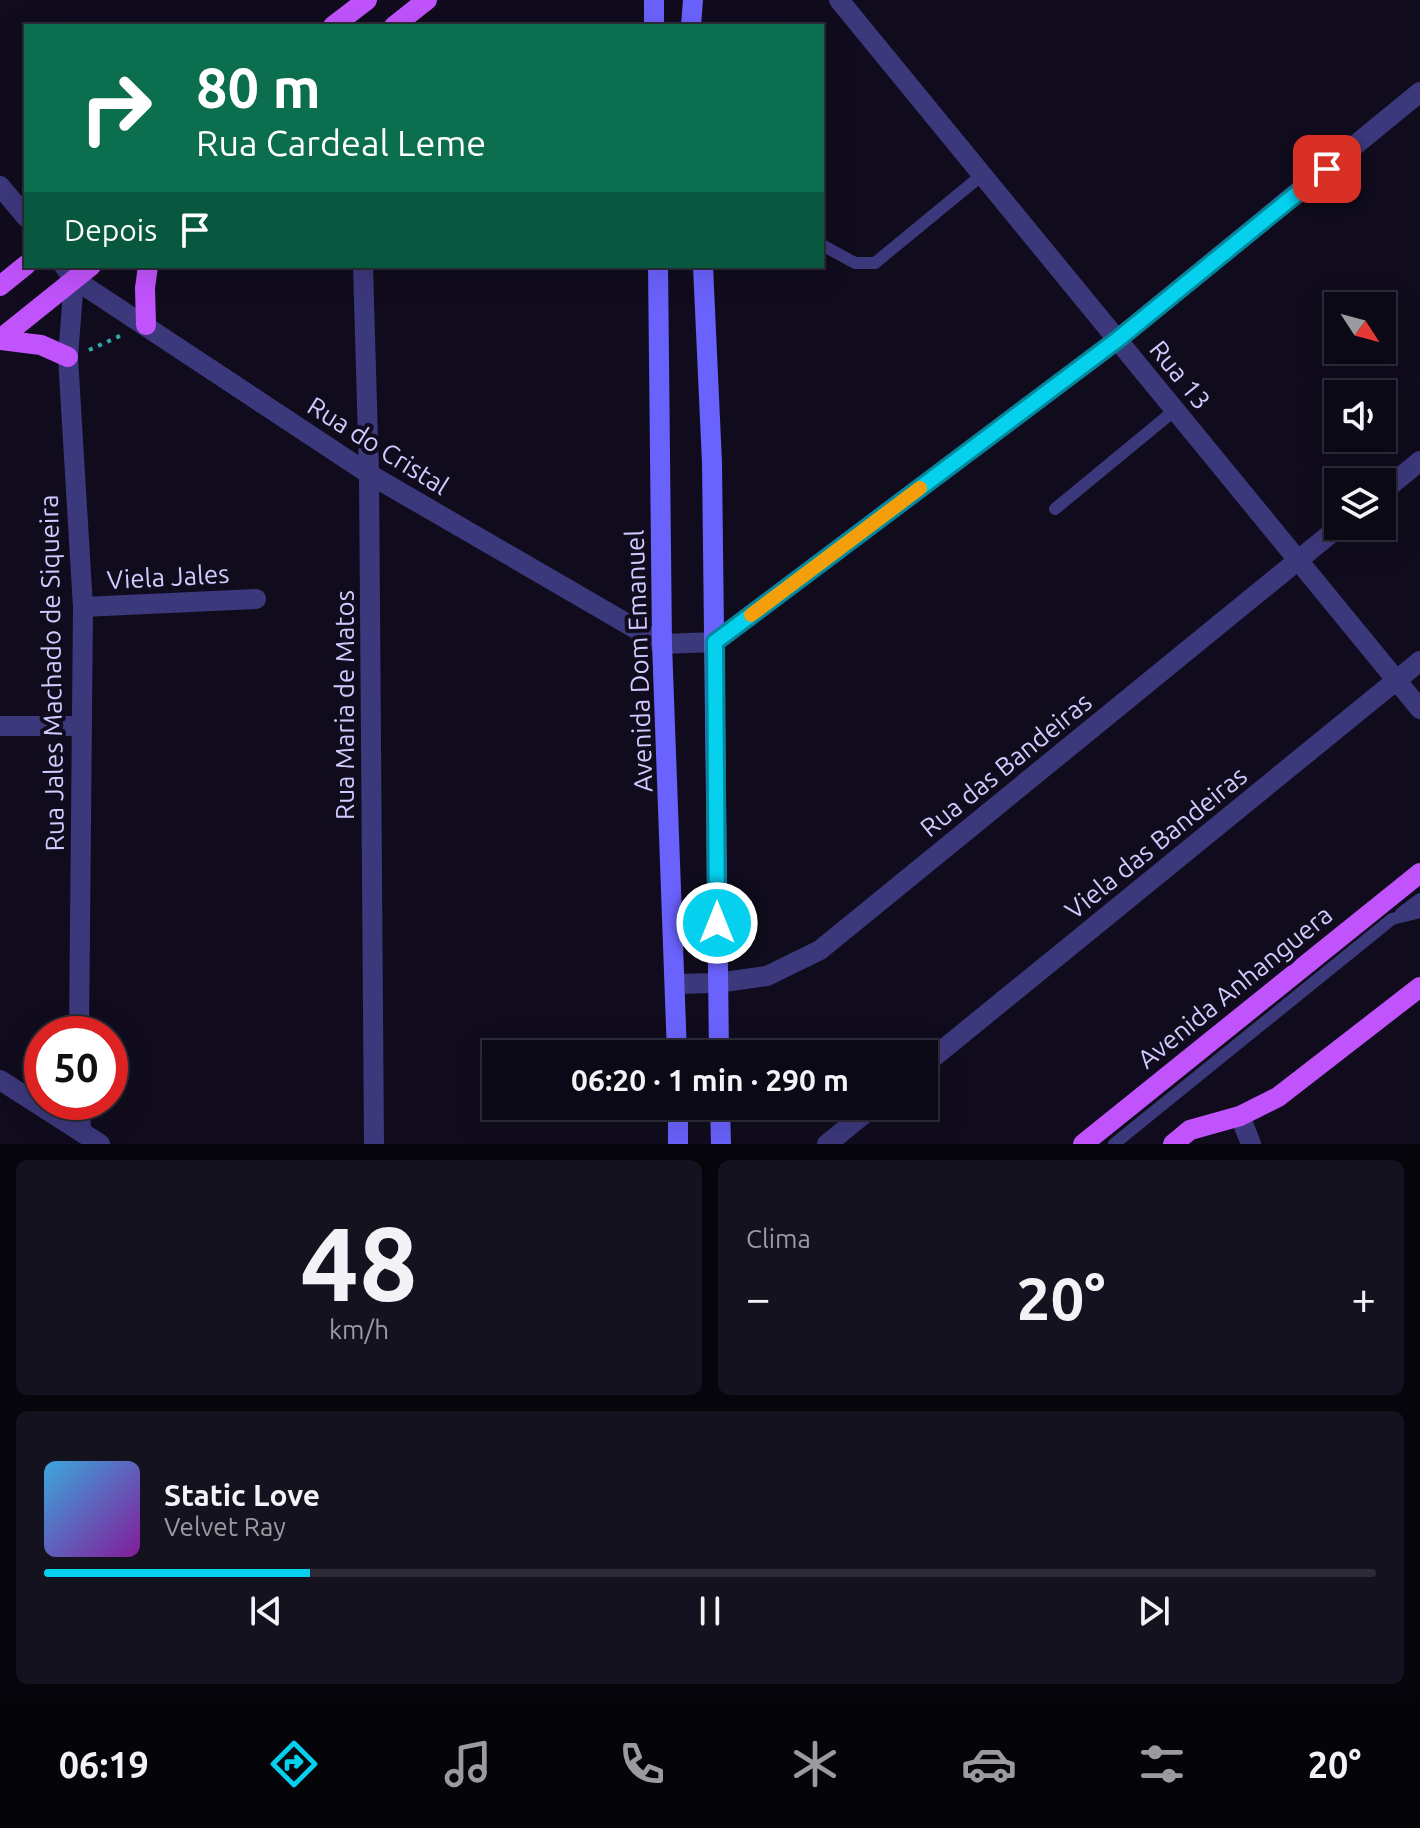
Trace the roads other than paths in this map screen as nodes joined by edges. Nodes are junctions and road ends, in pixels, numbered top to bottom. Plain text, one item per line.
1 (367, 0) edge
2 (427, 0) edge
3 (654, 0) edge
4 (693, 0) edge
5 (839, 0) edge
6 (336, 24) edge
7 (397, 24) edge
8 (654, 24) edge
9 (691, 24) edge
10 (1420, 92) edge
11 (982, 175) junction
12 (0, 186) edge
13 (24, 215) edge
14 (824, 246) edge
15 (24, 267) edge
16 (148, 268) edge
17 (363, 268) edge
18 (658, 268) edge
19 (703, 268) edge
20 (69, 273) edge
21 (0, 286) edge
22 (146, 325) junction
23 (0, 340) edge
24 (1117, 340) junction
25 (68, 357) junction
26 (1175, 410) junction
27 (1420, 461) edge
28 (369, 474) junction
29 (1396, 481) edge
30 (1055, 509) dead end
31 (1324, 539) edge
32 (1298, 561) junction
33 (256, 599) dead end
34 (83, 607) junction
35 (715, 642) junction
36 (662, 644) junction
37 (1420, 661) edge
38 (1396, 681) junction
39 (1420, 709) edge
40 (0, 726) edge
41 (82, 726) junction
42 (1420, 873) edge
43 (1420, 899) edge
44 (1420, 912) edge
45 (1392, 919) junction
46 (717, 983) junction
47 (676, 984) junction
48 (1420, 987) edge
49 (79, 1016) edge
50 (677, 1040) edge
51 (719, 1040) edge
52 (938, 1054) edge
53 (0, 1080) edge
54 (1240, 1116) junction
55 (81, 1120) edge
56 (678, 1120) edge
57 (720, 1120) edge
58 (857, 1120) edge
59 (81, 1131) junction
60 (100, 1144) edge
61 (374, 1144) edge
62 (678, 1144) edge
63 (721, 1144) edge
64 (827, 1144) edge
65 (1083, 1144) edge
66 (1114, 1144) edge
67 (1173, 1144) edge
68 (1251, 1144) edge

1 - 6 main road
2 - 7 main road
3 - 8 main road
4 - 9 main road
5 - 11 street, Rua 13
10 - 24 street
11 - 14 lane
11 - 24 street, Rua 13
12 - 13 street
15 - 21 main road
16 - 22 main road
17 - 28 street, Rua Maria de Matos
18 - 36 main road, Avenida Dom Emanuel
19 - 35 main road
20 - 22 street, Rua do Cristal
20 - 23 main road
20 - 25 street, Rua Jales Machado de Siqueira
22 - 28 street, Rua do Cristal
23 - 25 main road
24 - 26 street, Rua 13
24 - 35 street
25 - 34 street, Rua Jales Machado de Siqueira
26 - 30 lane
26 - 32 street, Rua 13
27 - 29 street
28 - 36 street, Rua do Cristal
28 - 61 street, Rua Maria de Matos
31 - 32 street, Rua das Bandeiras
32 - 38 street, Rua 13
32 - 46 street, Rua das Bandeiras
33 - 34 street, Viela Jales
34 - 41 street, Rua Jales Machado de Siqueira
35 - 36 street
35 - 46 main road
36 - 47 main road, Avenida Dom Emanuel
37 - 38 street, Viela das Bandeiras
38 - 39 street, Rua 13
38 - 52 street, Viela das Bandeiras
40 - 41 street
41 - 49 street, Rua Jales Machado de Siqueira
42 - 65 main road, Avenida Anhanguera
43 - 45 lane
44 - 45 lane
45 - 66 lane
46 - 47 street, Rua das Bandeiras
46 - 51 main road
47 - 50 main road, Avenida Dom Emanuel
48 - 54 main road
53 - 59 street
54 - 67 main road
54 - 68 street
55 - 59 street
56 - 62 main road
57 - 63 main road
58 - 64 street
59 - 60 street

